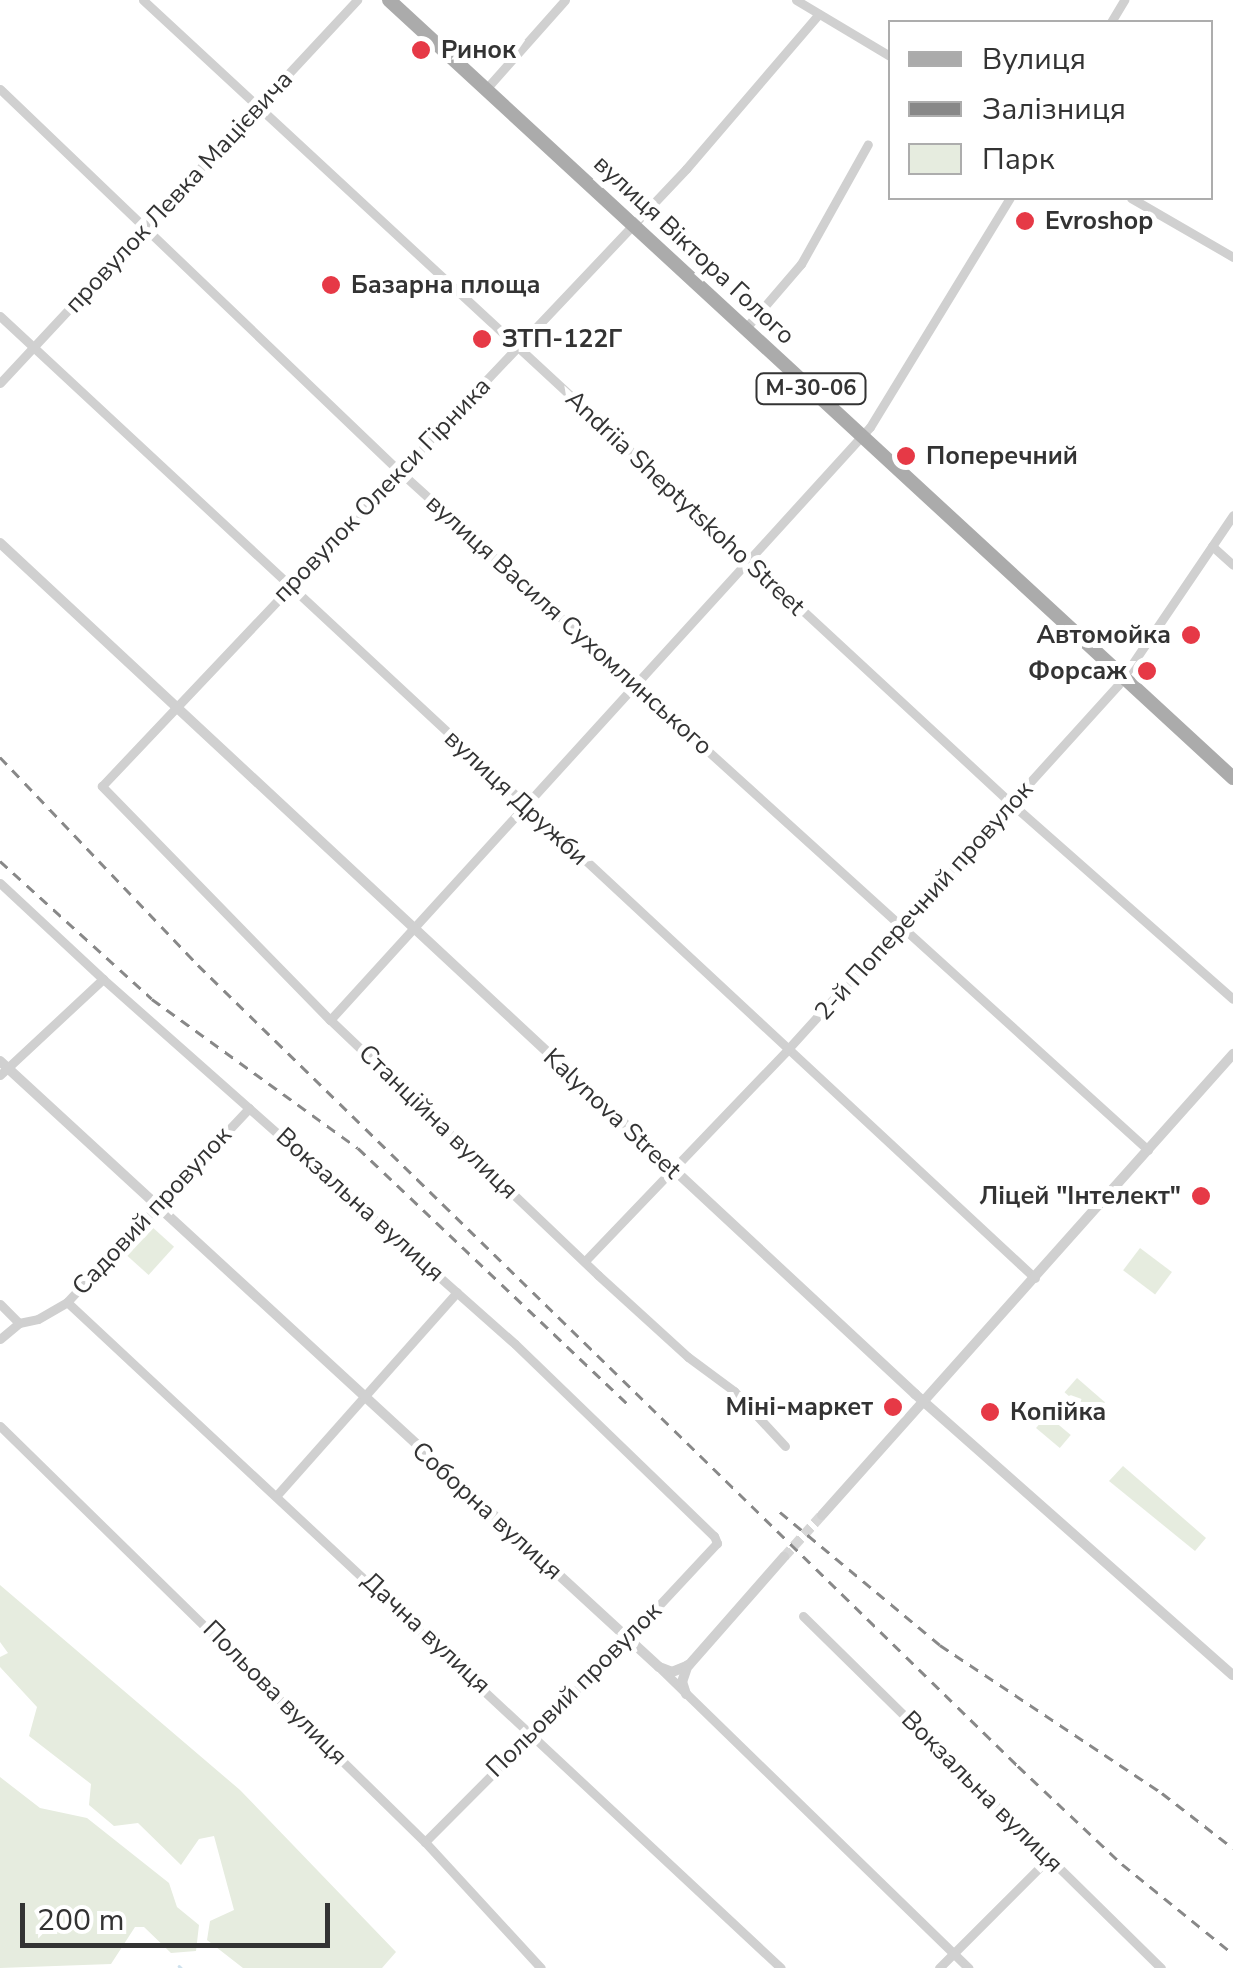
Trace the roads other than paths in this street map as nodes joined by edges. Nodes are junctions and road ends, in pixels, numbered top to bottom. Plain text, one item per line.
1 (143, 0) edge
2 (357, 0) edge
3 (389, 0) edge
4 (565, 0) edge
5 (796, 0) edge
6 (819, 14) junction
7 (888, 55) edge
8 (0, 89) edge
9 (486, 89) junction
10 (259, 108) junction
11 (868, 144) dead end
12 (1009, 200) edge
13 (1134, 200) edge
14 (633, 224) junction
15 (144, 228) junction
16 (1233, 257) edge
17 (0, 316) edge
18 (745, 328) junction
19 (34, 347) junction
20 (518, 348) junction
21 (0, 382) edge
22 (862, 436) junction
23 (399, 471) junction
24 (1233, 515) edge
25 (0, 543) edge
26 (1212, 546) junction
27 (749, 561) junction
28 (1233, 564) edge
29 (288, 588) junction
30 (1124, 678) junction
31 (636, 684) junction
32 (173, 707) junction
33 (1233, 778) edge
34 (102, 786) joint
35 (523, 804) junction
36 (1013, 805) junction
37 (0, 883) edge
38 (902, 926) junction
39 (412, 927) junction
40 (102, 979) junction
41 (1233, 999) edge
42 (330, 1020) junction
43 (788, 1049) junction
44 (1233, 1054) edge
45 (2, 1068) edge
46 (249, 1108) junction
47 (1148, 1150) junction
48 (672, 1170) junction
49 (156, 1208) junction
50 (584, 1261) junction
51 (1035, 1278) junction
52 (457, 1292) junction
53 (68, 1302) junction
54 (0, 1304) edge
55 (18, 1324) junction
56 (0, 1339) edge
57 (364, 1398) junction
58 (925, 1402) junction
59 (0, 1426) edge
60 (785, 1446) dead end
61 (277, 1495) junction
62 (822, 1515) tunnel mouth
63 (714, 1536) joint
64 (784, 1557) tunnel mouth
65 (803, 1616) dead end
66 (628, 1638) junction
67 (689, 1664) junction
68 (660, 1668) junction
69 (1233, 1675) edge
70 (686, 1694) junction
71 (533, 1732) junction
72 (425, 1842) junction
73 (1048, 1858) junction
74 (952, 1953) junction
75 (541, 1968) edge
76 (781, 1968) edge
77 (939, 1968) edge
78 (968, 1968) edge
79 (1162, 1968) edge

1 - 10 street, Andriia Sheptytskoho Street
2 - 10 street, провулок Левка Мацієвича
3 - 9 main road, вулиця Віктора Голого / М-30-06
4 - 9 street
5 - 6 street
6 - 7 street
6 - 14 street, провулок Олекси Гірника
8 - 15 street, вулиця Василя Сухомлинського
9 - 14 main road, вулиця Віктора Голого / М-30-06
10 - 15 street, провулок Левка Мацієвича
10 - 20 street, Andriia Sheptytskoho Street
11 - 18 street
12 - 22 street
13 - 16 street
14 - 18 main road, вулиця Віктора Голого / М-30-06
14 - 20 street, провулок Олекси Гірника
15 - 19 street, провулок Левка Мацієвича
15 - 23 street, вулиця Василя Сухомлинського
17 - 19 street, вулиця Дружби
18 - 22 main road, вулиця Віктора Голого / М-30-06
19 - 21 street, провулок Левка Мацієвича
19 - 29 street, вулиця Дружби
20 - 23 street, провулок Олекси Гірника
20 - 27 street, Andriia Sheptytskoho Street
22 - 27 street
22 - 30 main road, вулиця Віктора Голого / М-30-06
23 - 29 street, провулок Олекси Гірника
23 - 31 street, вулиця Василя Сухомлинського
24 - 26 street, 2-й Поперечний провулок
25 - 32 street, Kalynova Street
26 - 28 street
26 - 30 street, 2-й Поперечний провулок
27 - 31 street
27 - 36 street, Andriia Sheptytskoho Street
29 - 32 street, провулок Олекси Гірника
29 - 35 street, вулиця Дружби
30 - 33 main road, вулиця Віктора Голого / М-30-06
30 - 36 street, 2-й Поперечний провулок
31 - 35 street
31 - 38 street, вулиця Василя Сухомлинського
32 - 34 street, провулок Олекси Гірника
32 - 39 street, Kalynova Street
34 - 42 street, Станційна вулиця
35 - 39 street
35 - 43 street, вулиця Дружби
36 - 38 street, 2-й Поперечний провулок
36 - 41 street, Andriia Sheptytskoho Street
37 - 40 street, Вокзальна вулиця
38 - 43 street, 2-й Поперечний провулок
38 - 47 street, вулиця Василя Сухомлинського
39 - 42 street
39 - 48 street, Kalynova Street
40 - 45 street
40 - 46 street, Вокзальна вулиця
42 - 50 street, Станційна вулиця
43 - 48 street, 2-й Поперечний провулок
43 - 51 street, вулиця Дружби
44 - 47 street
45 - 49 street, Соборна вулиця
46 - 49 street, Садовий провулок
46 - 52 street, Вокзальна вулиця
47 - 51 street
48 - 50 street, 2-й Поперечний провулок
48 - 58 street, Kalynova Street
49 - 53 street, Садовий провулок
49 - 57 street, Соборна вулиця
50 - 60 street, Станційна вулиця
51 - 58 street
52 - 57 street
52 - 63 street, Вокзальна вулиця
53 - 55 street, Садовий провулок
53 - 61 street, Дачна вулиця
54 - 55 street
55 - 56 street, Садовий провулок
57 - 61 street
57 - 66 street, Соборна вулиця
58 - 62 street
58 - 69 street, Kalynova Street
59 - 72 street, Польова вулиця
61 - 71 street, Дачна вулиця
63 - 66 street, Польовий провулок
64 - 67 street
65 - 73 street, Вокзальна вулиця
66 - 68 street, Соборна вулиця
66 - 71 street, Польовий провулок
67 - 68 street
67 - 70 street
68 - 70 street, Соборна вулиця
70 - 74 street, Соборна вулиця
71 - 72 street, Польовий провулок
71 - 76 street, Дачна вулиця
72 - 75 street, Польова вулиця
73 - 74 street
73 - 79 street, Вокзальна вулиця
74 - 77 street
74 - 78 street, Соборна вулиця

